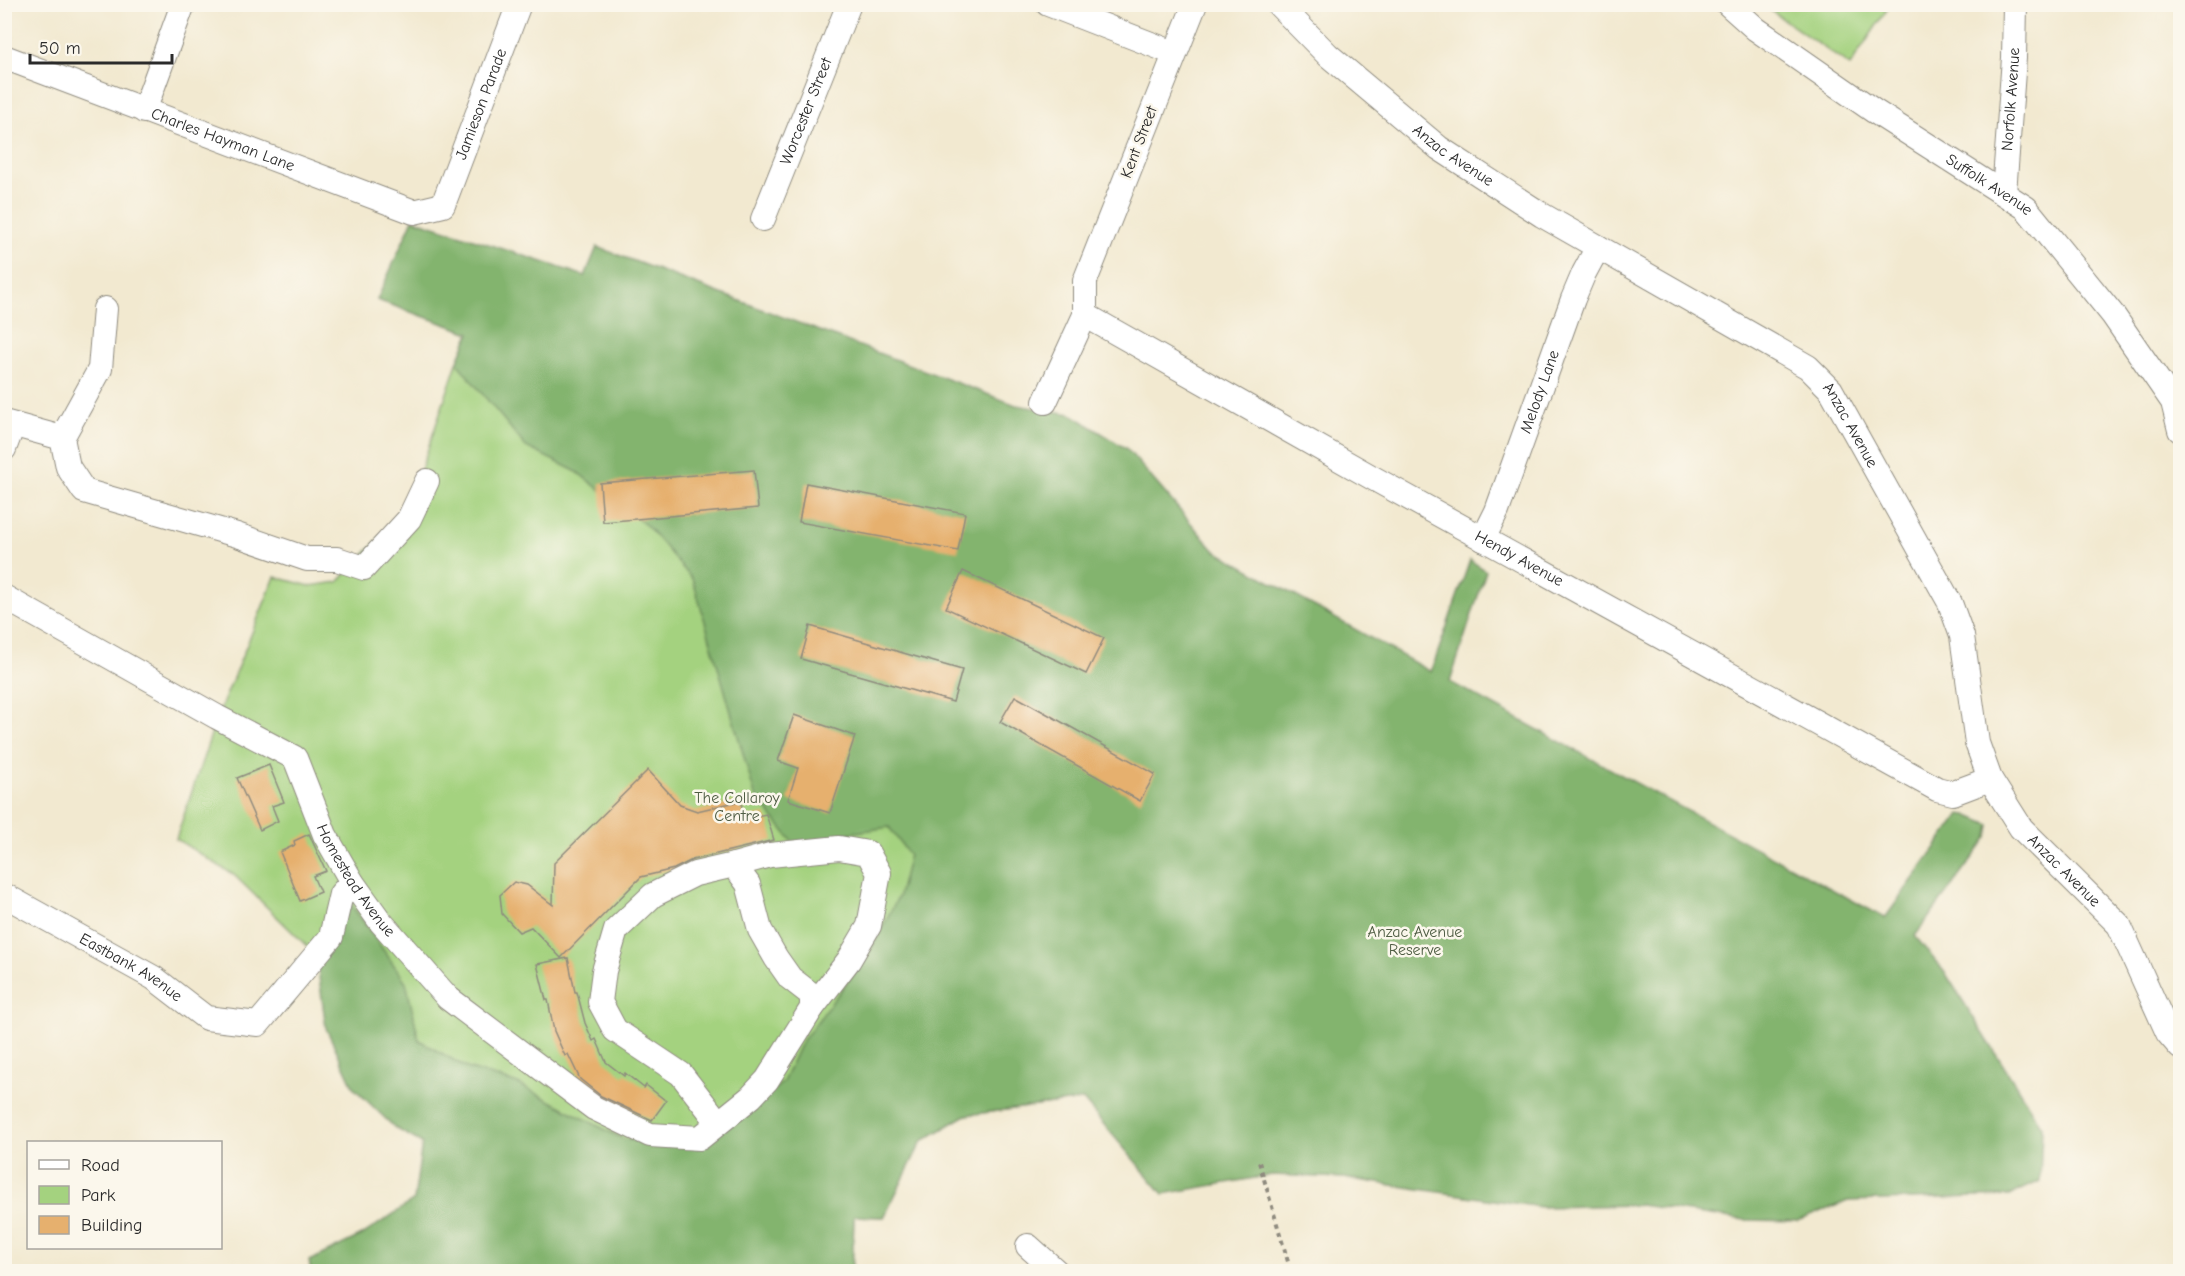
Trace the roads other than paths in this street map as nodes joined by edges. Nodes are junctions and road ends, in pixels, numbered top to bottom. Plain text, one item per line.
1 (183, 4) edge
2 (519, 4) edge
3 (849, 4) edge
4 (1048, 4) edge
5 (1195, 4) edge
6 (1278, 4) edge
7 (1728, 4) edge
8 (2016, 4) edge
9 (1174, 53) junction
10 (4, 57) edge
11 (144, 111) junction
12 (2004, 194) junction
13 (443, 205) joint
14 (763, 219) dead end
15 (1598, 247) junction
16 (105, 309) dead end
17 (1085, 315) junction
18 (1045, 402) dead end
19 (9, 423) edge
20 (2181, 430) edge
21 (62, 438) junction
22 (4, 449) edge
23 (427, 481) dead end
24 (1483, 539) junction
25 (4, 597) edge
26 (1990, 779) junction
27 (734, 865) junction
28 (352, 882) junction
29 (4, 895) edge
30 (812, 1008) junction
31 (2181, 1047) edge
32 (718, 1122) junction
33 (1028, 1246) dead end
34 (1057, 1272) edge

1 - 11 street
2 - 13 street, Jamieson Parade
3 - 14 street, Worcester Street
4 - 9 street
5 - 9 street, Kent Street
6 - 15 street, Anzac Avenue
7 - 12 street, Suffolk Avenue
8 - 12 street, Norfolk Avenue
9 - 17 street, Kent Street
10 - 11 street, Charles Hayman Lane
11 - 13 street, Charles Hayman Lane
12 - 20 street, Suffolk Avenue
15 - 24 street, Melody Lane
15 - 26 street, Anzac Avenue
16 - 21 street
17 - 18 street
17 - 24 street, Hendy Avenue
19 - 21 street
19 - 22 street
21 - 23 street
24 - 26 street, Hendy Avenue
25 - 28 street, Homestead Avenue
26 - 31 street, Anzac Avenue
27 - 30 street
27 - 30 street, Homestead Avenue
27 - 32 street
28 - 29 street, Eastbank Avenue
28 - 32 street, Homestead Avenue
30 - 32 street, Homestead Avenue
33 - 34 street

